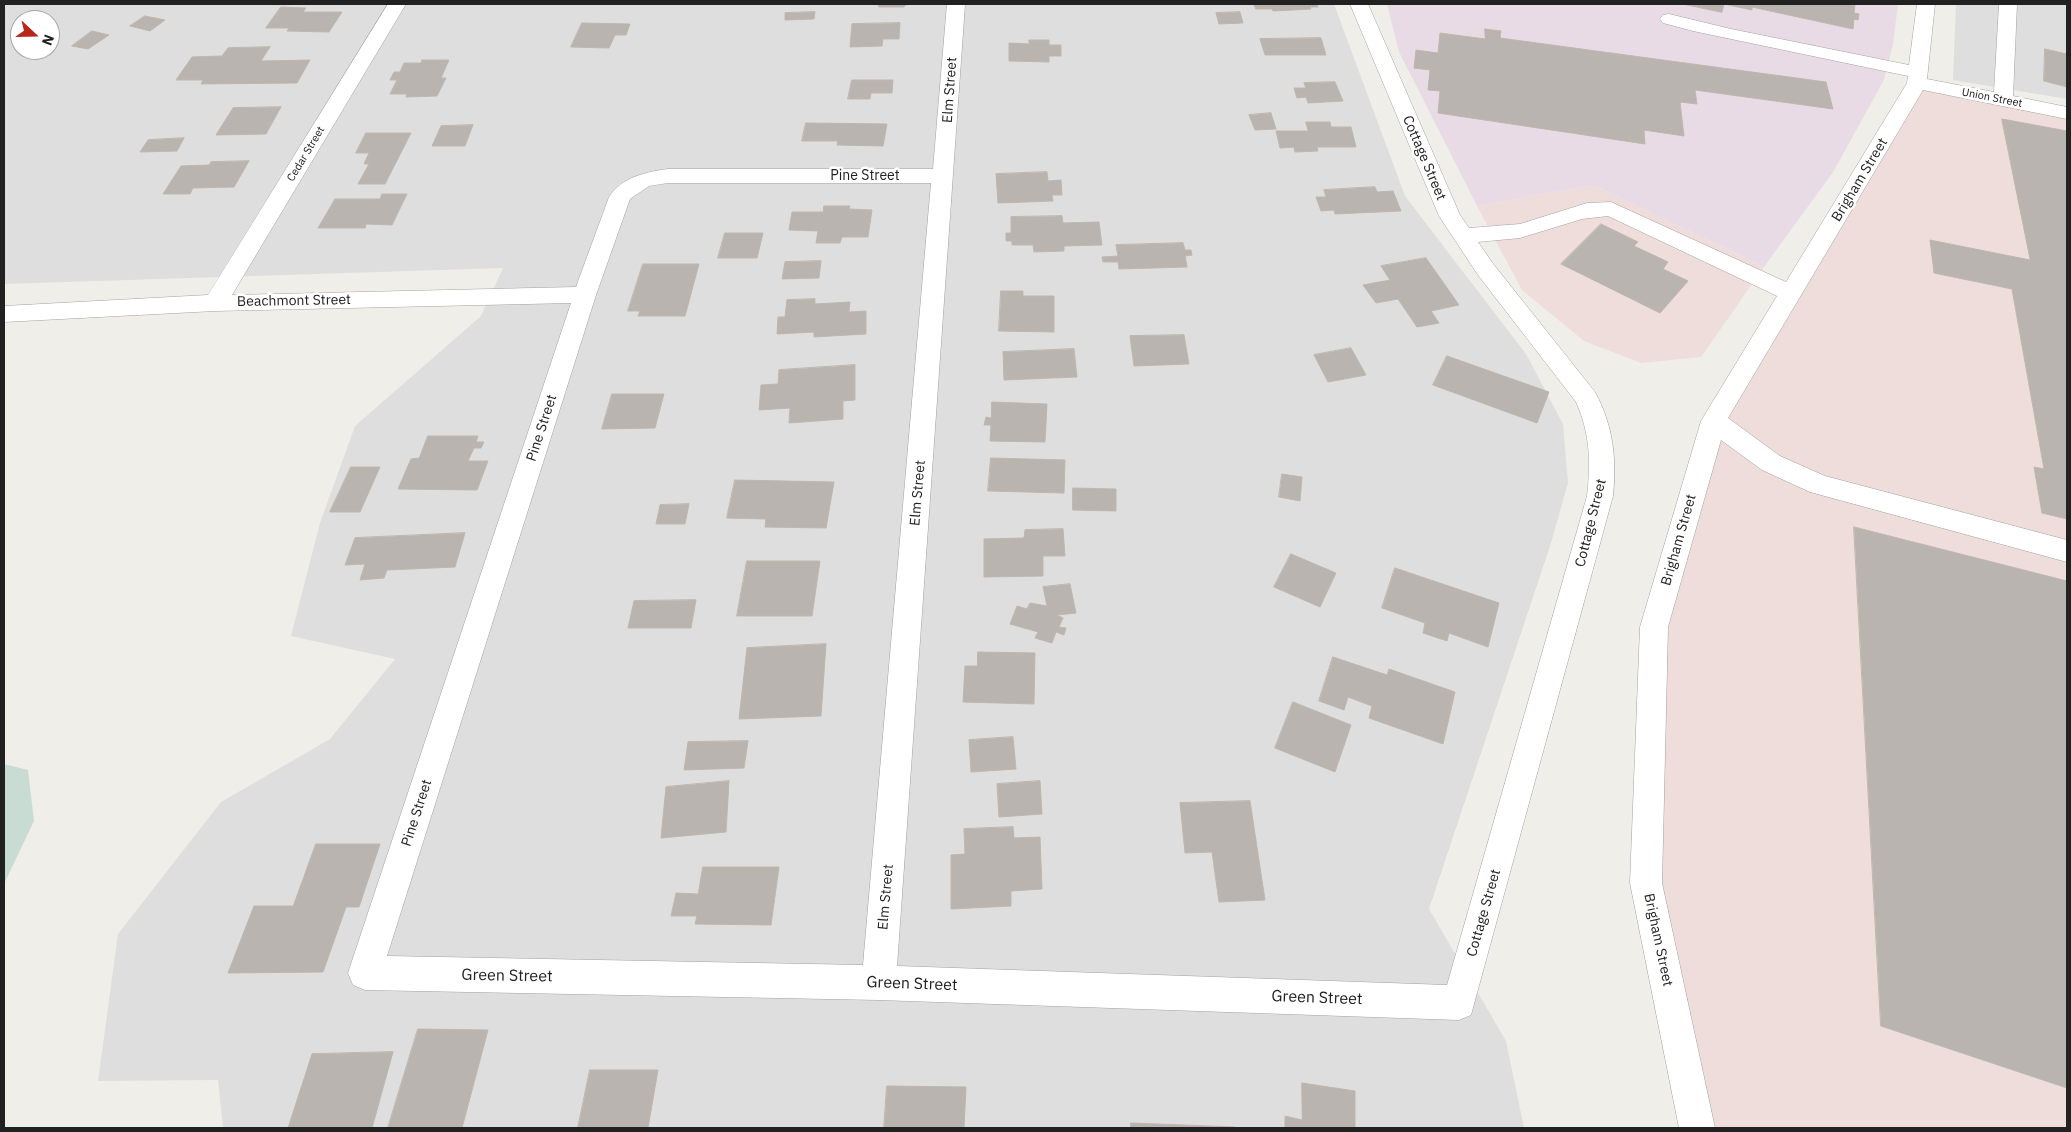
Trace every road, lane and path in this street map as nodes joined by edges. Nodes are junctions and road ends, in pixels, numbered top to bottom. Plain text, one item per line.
1 (397, 4) edge
2 (956, 4) edge
3 (1359, 4) edge
4 (1926, 4) edge
5 (2008, 4) edge
6 (1669, 19) dead end
7 (1918, 78) junction
8 (2003, 100) junction
9 (2067, 113) edge
10 (943, 176) junction
11 (1461, 235) junction
12 (1792, 294) junction
13 (585, 295) junction
14 (214, 304) junction
15 (4, 314) edge
16 (1714, 421) junction
17 (2067, 551) edge
18 (366, 973) joint
19 (879, 983) junction
20 (1459, 1003) joint
21 (1699, 1126) edge

1 - 14 street, Cedar Street
2 - 10 street, Elm Street
3 - 11 street, Cottage Street
4 - 7 street, Brigham Street
5 - 8 street
6 - 7 street, Union Street
7 - 8 street, Union Street
7 - 12 street, Brigham Street
8 - 9 street, Union Street
10 - 13 street, Pine Street
10 - 19 street, Elm Street
11 - 12 street
11 - 20 street, Cottage Street
12 - 16 street, Brigham Street
13 - 14 street, Beachmont Street
13 - 18 street, Pine Street
14 - 15 street, Beachmont Street
16 - 17 street
16 - 21 street, Brigham Street
18 - 19 street, Green Street
19 - 20 street, Green Street

